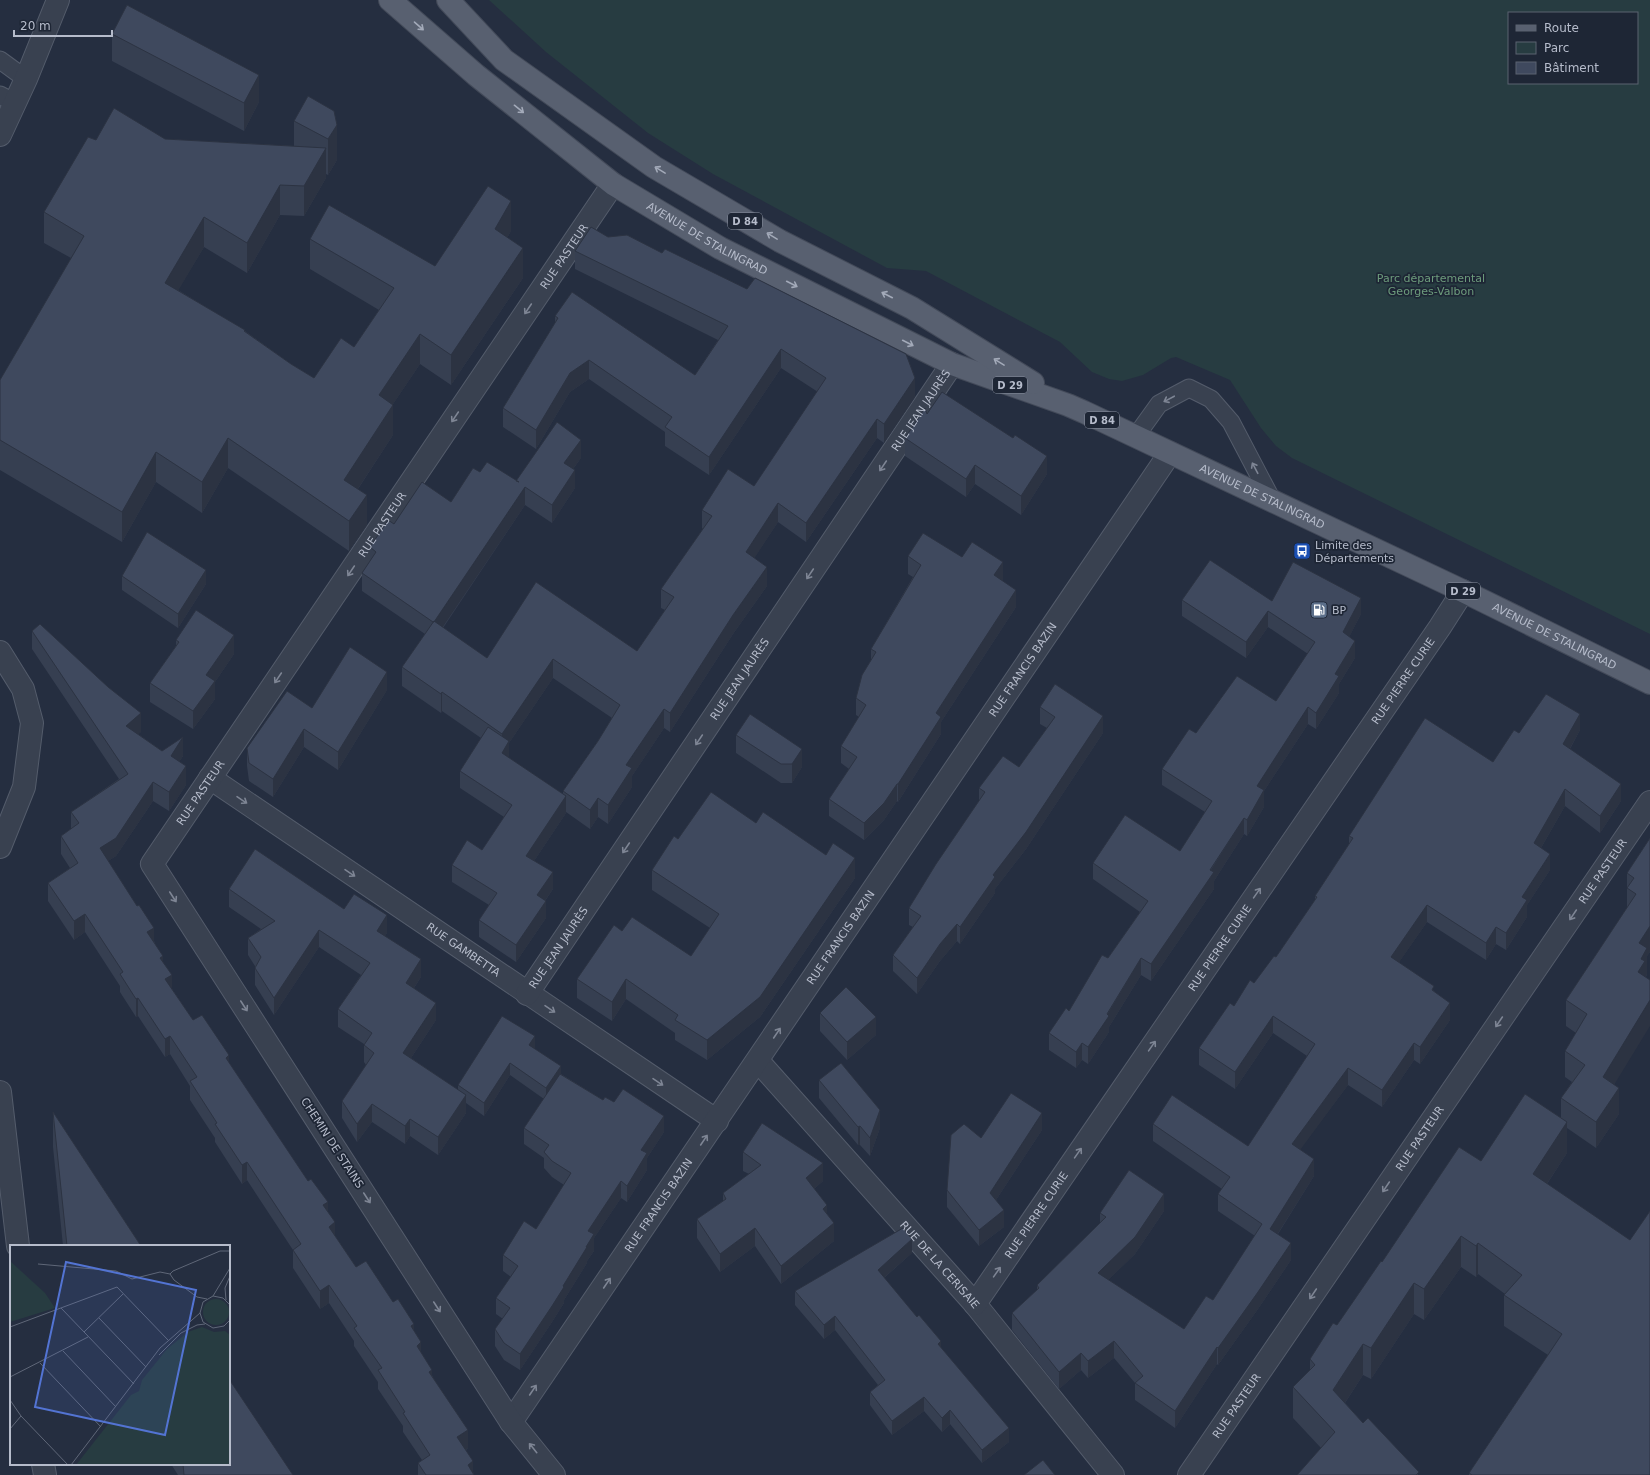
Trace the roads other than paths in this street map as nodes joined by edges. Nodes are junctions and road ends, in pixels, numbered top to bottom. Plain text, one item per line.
1 (58, 0) edge
2 (390, 0) edge
3 (448, 0) edge
4 (0, 60) edge
5 (26, 79) junction
6 (7, 99) edge
7 (0, 136) edge
8 (613, 184) junction
9 (952, 364) junction
10 (1068, 405) junction
11 (1136, 436) junction
12 (1170, 453) junction
13 (1273, 502) junction
14 (1463, 591) junction
15 (0, 652) edge
16 (1650, 683) edge
17 (210, 778) junction
18 (1650, 802) edge
19 (0, 847) edge
20 (152, 864) joint
21 (527, 994) junction
22 (758, 1061) junction
23 (0, 1092) edge
24 (717, 1121) junction
25 (18, 1245) edge
26 (974, 1304) junction
27 (511, 1422) junction
28 (43, 1465) edge
29 (44, 1475) edge
30 (554, 1475) edge
31 (1113, 1475) edge
32 (1189, 1475) edge

1 - 5 street
2 -> 8 main road, AVENUE DE STALINGRAD
10 -> 3 main road, AVENUE DE STALINGRAD / D 84
4 - 5 lane
5 - 6 street
6 - 7 street
8 -> 9 main road, AVENUE DE STALINGRAD
8 -> 17 street, RUE PASTEUR
9 - 10 main road, AVENUE DE STALINGRAD / D 29
9 -> 21 street, RUE JEAN JAURÈS
10 - 11 main road, AVENUE DE STALINGRAD / D 84
11 - 12 main road, AVENUE DE STALINGRAD / D 29
13 -> 11 lane
12 - 13 main road, AVENUE DE STALINGRAD / D 29
22 -> 12 street, RUE FRANCIS BAZIN
13 - 14 main road, AVENUE DE STALINGRAD / D 29
14 - 16 main road, AVENUE DE STALINGRAD / D 29
26 -> 14 street, RUE PIERRE CURIE
15 - 19 street
17 - 20 street, RUE PASTEUR
17 -> 21 street, RUE GAMBETTA
18 -> 32 street, RUE PASTEUR
20 -> 27 street, CHEMIN DE STAINS
21 -> 24 street, RUE GAMBETTA
22 - 24 street, RUE FRANCIS BAZIN
22 - 26 street, RUE DE LA CERISAIE
23 - 25 street
27 -> 24 street, RUE FRANCIS BAZIN
26 - 31 street, RUE DE LA CERISAIE
30 -> 27 street, CHEMIN DE STAINS
28 - 29 street

